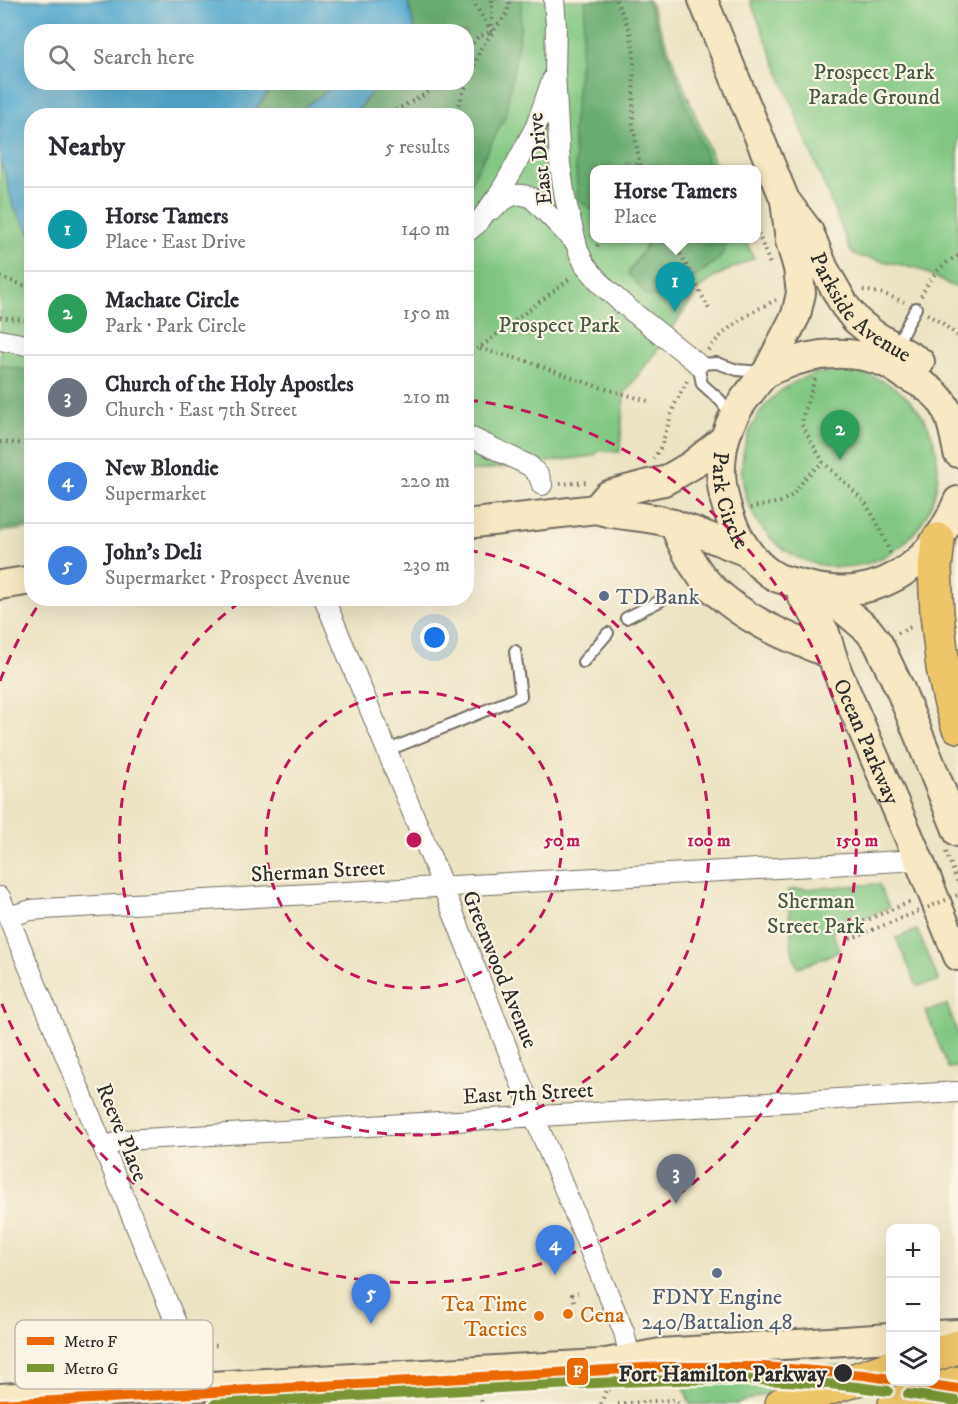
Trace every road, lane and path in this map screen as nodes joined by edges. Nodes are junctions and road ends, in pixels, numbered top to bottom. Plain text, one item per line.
1 (472, 0) edge
2 (492, 0) edge
3 (510, 0) edge
4 (555, 0) edge
5 (616, 0) edge
6 (704, 0) edge
7 (492, 32) junction
8 (474, 43) edge
9 (474, 66) edge
10 (555, 72) junction
11 (431, 90) edge
12 (464, 90) edge
13 (400, 108) edge
14 (457, 108) edge
15 (639, 160) junction
16 (636, 165) edge
17 (641, 165) edge
18 (785, 200) junction
19 (474, 225) edge
20 (474, 226) edge
21 (761, 241) edge
22 (575, 242) junction
23 (598, 243) edge
24 (675, 243) edge
25 (958, 256) edge
26 (585, 265) junction
27 (772, 269) dead end
28 (0, 277) edge
29 (24, 285) edge
30 (916, 308) joint
31 (709, 309) dead end
32 (0, 317) edge
33 (24, 320) edge
34 (0, 340) edge
35 (24, 344) edge
36 (479, 348) junction
37 (895, 348) junction
38 (474, 351) edge
39 (698, 364) junction
40 (767, 372) junction
41 (818, 372) dead end
42 (648, 401) dead end
43 (951, 409) edge
44 (728, 430) junction
45 (474, 439) edge
46 (0, 442) edge
47 (24, 444) edge
48 (958, 453) edge
49 (656, 456) dead end
50 (823, 462) junction
51 (543, 501) junction
52 (958, 501) edge
53 (750, 508) dead end
54 (596, 509) junction
55 (474, 522) edge
56 (674, 524) junction
57 (938, 540) junction
58 (747, 552) junction
59 (890, 553) dead end
60 (703, 577) junction
61 (778, 578) junction
62 (24, 581) edge
63 (0, 585) edge
64 (802, 596) junction
65 (660, 601) dead end
66 (327, 606) edge
67 (937, 614) junction
68 (626, 618) dead end
69 (608, 633) dead end
70 (878, 643) junction
71 (515, 651) dead end
72 (831, 654) junction
73 (583, 662) dead end
74 (958, 726) edge
75 (386, 751) junction
76 (958, 832) edge
77 (919, 860) junction
78 (443, 886) junction
79 (958, 895) edge
80 (0, 897) edge
81 (915, 900) dead end
82 (8, 918) junction
83 (958, 956) edge
84 (958, 1092) edge
85 (534, 1116) junction
86 (103, 1147) junction
87 (578, 1293) dead end
88 (574, 1301) dead end
89 (175, 1320) edge
90 (958, 1334) edge
91 (940, 1335) edge
92 (886, 1338) edge
93 (218, 1345) dead end
94 (213, 1346) edge
95 (958, 1347) edge
96 (940, 1353) edge
97 (630, 1358) junction
98 (886, 1370) edge
99 (958, 1383) edge
100 (213, 1385) edge
101 (148, 1389) edge
102 (0, 1398) edge
103 (618, 1404) edge
104 (681, 1404) edge
105 (782, 1404) edge
106 (895, 1404) edge

1 - 7 path
2 - 7 path
3 - 7 path
4 - 10 street, East Drive
5 - 15 path
6 - 18 street, Parkside Avenue
7 - 8 path
7 - 9 path
10 - 19 street, East Drive
10 - 22 street, East Drive
11 - 13 path
12 - 14 path
15 - 16 path
15 - 17 path
18 - 37 street, Parkside Avenue
18 - 40 street, Parkside Avenue
20 - 22 street, East Drive
21 - 27 path
22 - 26 street, East Drive
23 - 26 path
24 - 31 path
25 - 30 path
26 - 36 path
26 - 39 street, East Drive
28 - 29 path
30 - 37 lane
32 - 33 path
34 - 35 street
36 - 38 path
36 - 42 path
37 - 43 street, Parkside Avenue
39 - 40 lane
39 - 44 lane
39 - 49 path
40 - 43 street, Park Circle
40 - 44 street, Park Circle
41 - 50 path
43 - 48 street, Park Circle
44 - 54 street
44 - 58 street, Park Circle
45 - 51 street
46 - 47 path
50 - 53 path
50 - 59 path
51 - 54 street
51 - 55 street
52 - 57 street, Park Circle
54 - 56 street
56 - 58 street
56 - 60 street
57 - 61 street, Park Circle
57 - 67 highway
58 - 60 street
58 - 61 street, Park Circle
60 - 72 street
61 - 64 street
62 - 63 street
64 - 70 street
64 - 72 street, Ocean Parkway
65 - 68 lane
66 - 75 street, Greenwood Avenue
67 - 70 path
67 - 74 highway
69 - 73 lane
70 - 76 street
71 - 75 lane
72 - 77 street, Ocean Parkway
75 - 78 street, Greenwood Avenue
77 - 78 street, Sherman Street
77 - 83 street, Ocean Parkway
78 - 82 street, Sherman Street
78 - 85 street, Greenwood Avenue
79 - 81 path, bridge
80 - 82 street, Reeve Place
82 - 86 street, Reeve Place
84 - 85 street, East 7th Street
85 - 86 street, East 7th Street
85 - 97 street, Greenwood Avenue
86 - 89 street, Reeve Place
87 - 88 path
90 - 91 street
92 - 97 street
93 - 94 path
95 - 96 highway
97 - 100 street
98 - 105 highway
99 - 106 highway
101 - 102 street
103 - 104 path

